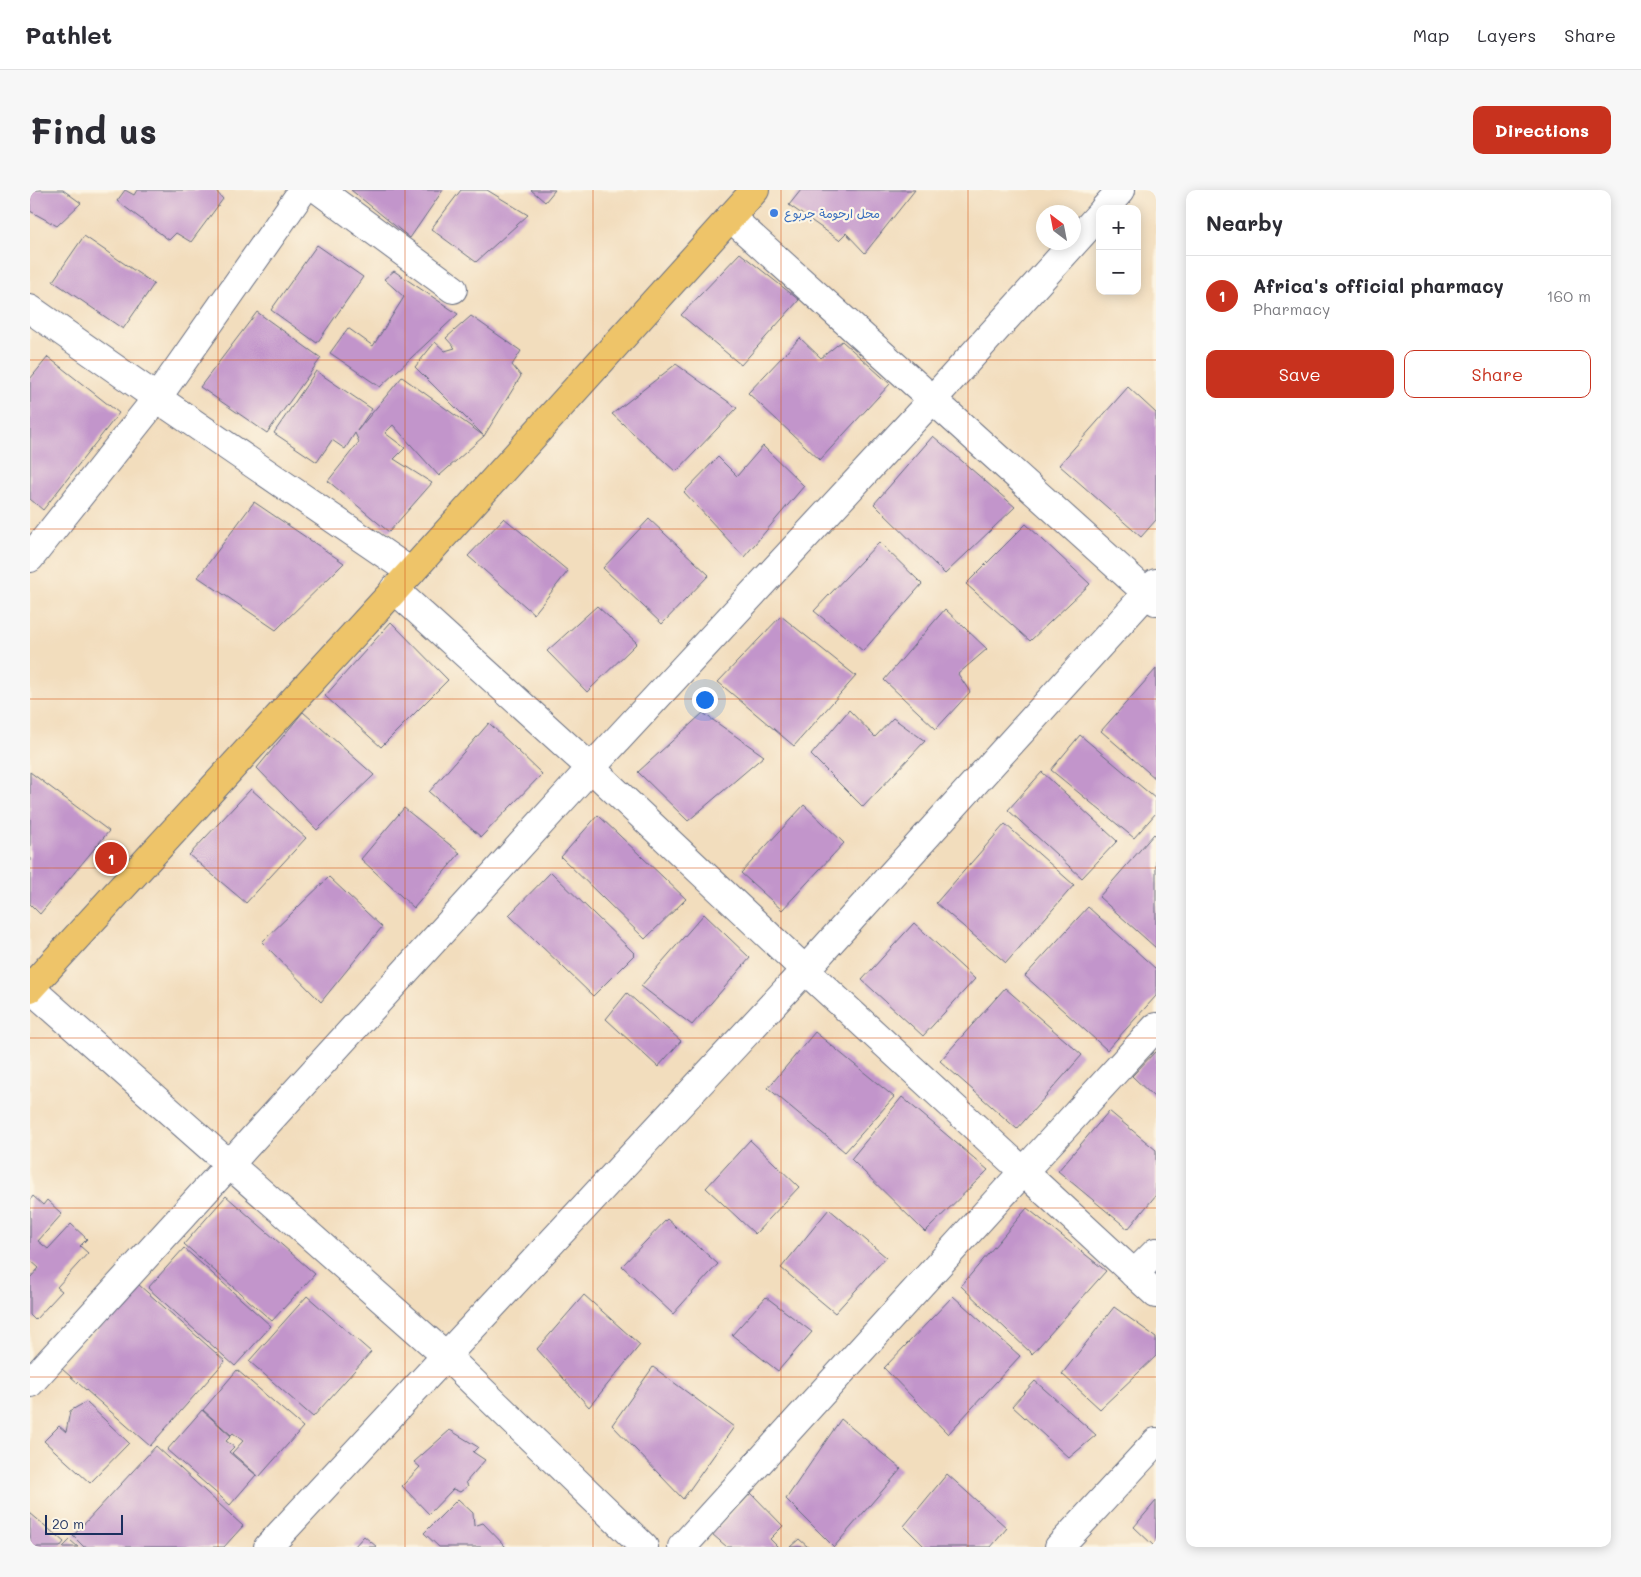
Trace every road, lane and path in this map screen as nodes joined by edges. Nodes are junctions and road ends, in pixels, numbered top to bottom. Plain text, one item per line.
1 (755, 190) edge
2 (1121, 190) edge
3 (299, 193) edge
4 (1108, 205) edge
5 (730, 217) junction
6 (1096, 218) edge
7 (454, 289) dead end
8 (30, 308) edge
9 (156, 398) junction
10 (932, 400) junction
11 (30, 558) edge
12 (403, 580) junction
13 (1153, 593) edge
14 (592, 768) junction
15 (805, 970) junction
16 (30, 988) edge
17 (1156, 1027) edge
18 (230, 1164) junction
19 (1023, 1172) junction
20 (1156, 1252) edge
21 (1134, 1274) junction
22 (1156, 1294) edge
23 (445, 1355) junction
24 (30, 1383) edge
25 (1156, 1442) edge
26 (268, 1547) edge
27 (644, 1547) edge
28 (682, 1547) edge
29 (1059, 1547) edge

1 - 5 main road
2 - 4 street
3 - 7 street
3 - 9 street
5 - 10 street
5 - 12 main road
6 - 10 street
8 - 9 street
9 - 11 street
9 - 12 street
10 - 13 street
10 - 14 street
12 - 14 street
12 - 16 main road
13 - 15 street
14 - 15 street
14 - 18 street
15 - 19 street
15 - 23 street
16 - 18 street
17 - 19 street
18 - 23 street
18 - 24 street
19 - 21 street
19 - 28 street
20 - 21 street
21 - 22 street
23 - 26 street
23 - 27 street
25 - 29 street

